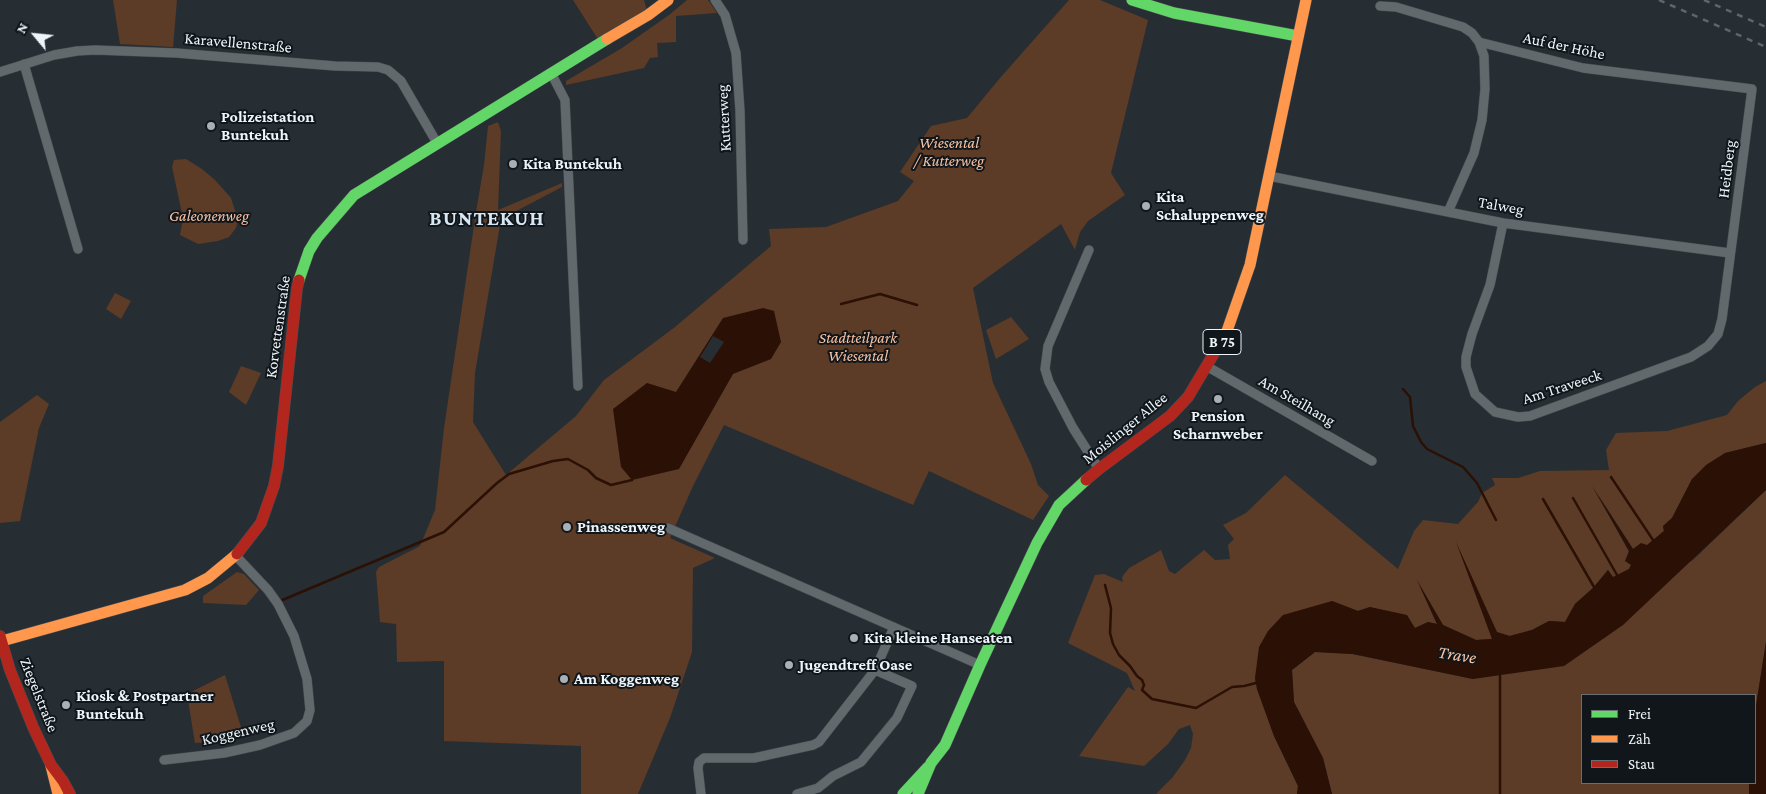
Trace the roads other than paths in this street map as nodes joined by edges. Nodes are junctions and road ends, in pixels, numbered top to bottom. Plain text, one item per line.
1 (668, 0) edge
2 (715, 0) edge
3 (1132, 0) edge
4 (1306, 0) edge
5 (1380, 6) dead end
6 (1298, 36) junction
7 (1479, 42) junction
8 (24, 64) junction
9 (0, 72) edge
10 (551, 73) junction
11 (1752, 89) joint
12 (438, 143) junction
13 (1269, 176) junction
14 (1448, 212) junction
15 (1503, 223) junction
16 (743, 240) dead end
17 (78, 249) dead end
18 (1089, 250) dead end
19 (1730, 253) junction
20 (1208, 367) junction
21 (578, 386) dead end
22 (1372, 461) dead end
23 (1099, 469) junction
24 (668, 528) dead end
25 (236, 556) junction
26 (894, 628) junction
27 (1, 639) edge
28 (980, 666) junction
29 (875, 670) junction
30 (944, 746) junction
31 (164, 760) dead end
32 (931, 763) junction
33 (51, 765) junction
34 (58, 794) edge
35 (70, 794) edge
36 (701, 794) edge
37 (797, 794) edge
38 (903, 794) edge
39 (918, 794) edge
40 (930, 794) edge

1 - 10 main road, Korvettenstraße
2 - 16 street, Kutterweg
3 - 6 main road
4 - 6 main road, Moislinger Allee / B 75
5 - 7 street, Auf der Höhe
6 - 13 main road, Moislinger Allee / B 75
7 - 11 street, Auf der Höhe
7 - 14 street
8 - 9 street, Karavellenstraße
8 - 12 street, Karavellenstraße
8 - 17 street
10 - 12 main road, Korvettenstraße
10 - 21 street
11 - 19 street, Heidberg
12 - 25 main road, Korvettenstraße
13 - 14 street, Talweg
13 - 20 main road, Moislinger Allee / B 75
14 - 15 street, Talweg
15 - 19 street, Talweg
15 - 19 street, Am Traveeck
18 - 23 street
20 - 22 street, Am Steilhang
20 - 23 main road, Moislinger Allee / B 75
23 - 28 main road, Moislinger Allee / B 75
24 - 26 street
25 - 27 main road, Korvettenstraße
25 - 31 street, Koggenweg
26 - 28 street
26 - 29 street
27 - 33 main road, Ziegelstraße
28 - 30 main road, Moislinger Allee / B 75
29 - 36 street
29 - 37 street
30 - 32 main road, Moislinger Allee / B 75
30 - 40 main road, Moislinger Allee / B 75
32 - 38 main road
32 - 39 main road, Moislinger Allee / B 75
33 - 34 main road, Ziegelstraße
33 - 35 main road, Ziegelstraße

